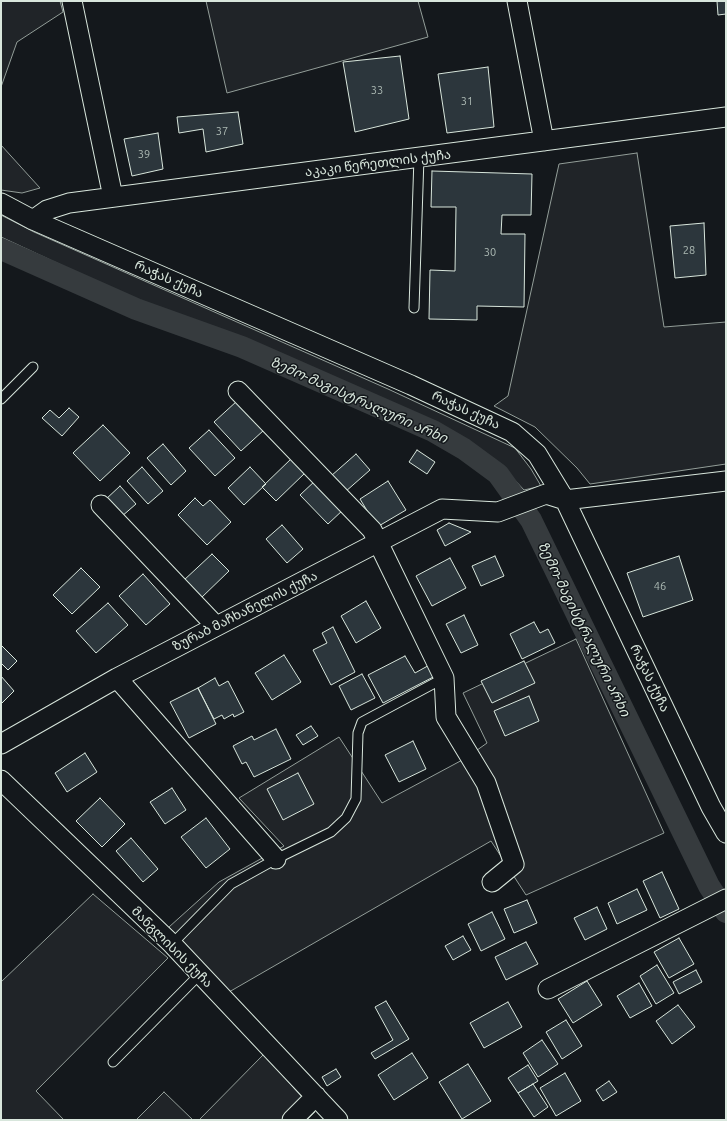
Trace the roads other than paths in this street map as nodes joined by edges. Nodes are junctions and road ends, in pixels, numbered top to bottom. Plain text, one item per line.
1 (72, 1) edge
2 (517, 1) edge
3 (726, 117) edge
4 (544, 141) junction
5 (419, 157) junction
6 (113, 197) junction
7 (1, 203) edge
8 (34, 220) junction
9 (414, 308) dead end
10 (33, 367) dead end
11 (238, 391) dead end
12 (1, 399) edge
13 (726, 481) edge
14 (565, 500) junction
15 (102, 505) dead end
16 (378, 542) junction
17 (216, 626) junction
18 (117, 678) junction
19 (444, 678) junction
20 (1, 744) edge
21 (1, 780) edge
22 (726, 834) edge
23 (276, 859) junction
24 (492, 882) dead end
25 (726, 899) edge
26 (172, 944) junction
27 (200, 974) junction
28 (548, 988) dead end
29 (113, 1062) dead end
30 (316, 1096) junction
31 (292, 1120) edge
32 (338, 1120) edge

1 - 6 street
2 - 4 street
3 - 4 street, აკაკი წერეთლის ქუჩა
4 - 5 street, აკაკი წერეთლის ქუჩა
5 - 6 street, აკაკი წერეთლის ქუჩა
5 - 9 lane
6 - 8 street, აკაკი წერეთლის ქუჩა
7 - 8 street, რაჭას ქუჩა
8 - 14 street, რაჭას ქუჩა
10 - 12 lane
11 - 16 street
13 - 14 street
14 - 16 street, ზურაბ მაჩხანელის ქუჩა
14 - 22 street, რაჭას ქუჩა
15 - 17 street
16 - 17 street, ზურაბ მაჩხანელის ქუჩა
16 - 19 street
17 - 18 street, ზურაბ მაჩხანელის ქუჩა
18 - 20 street, ზურაბ მაჩხანელის ქუჩა
18 - 23 street
19 - 23 lane
19 - 24 street
21 - 26 street, მანგლისის ქუჩა
23 - 26 lane
25 - 28 street
26 - 27 street, მანგლისის ქუჩა
27 - 29 lane
27 - 30 street, მანგლისის ქუჩა
30 - 31 street
30 - 32 street, მანგლისის ქუჩა

